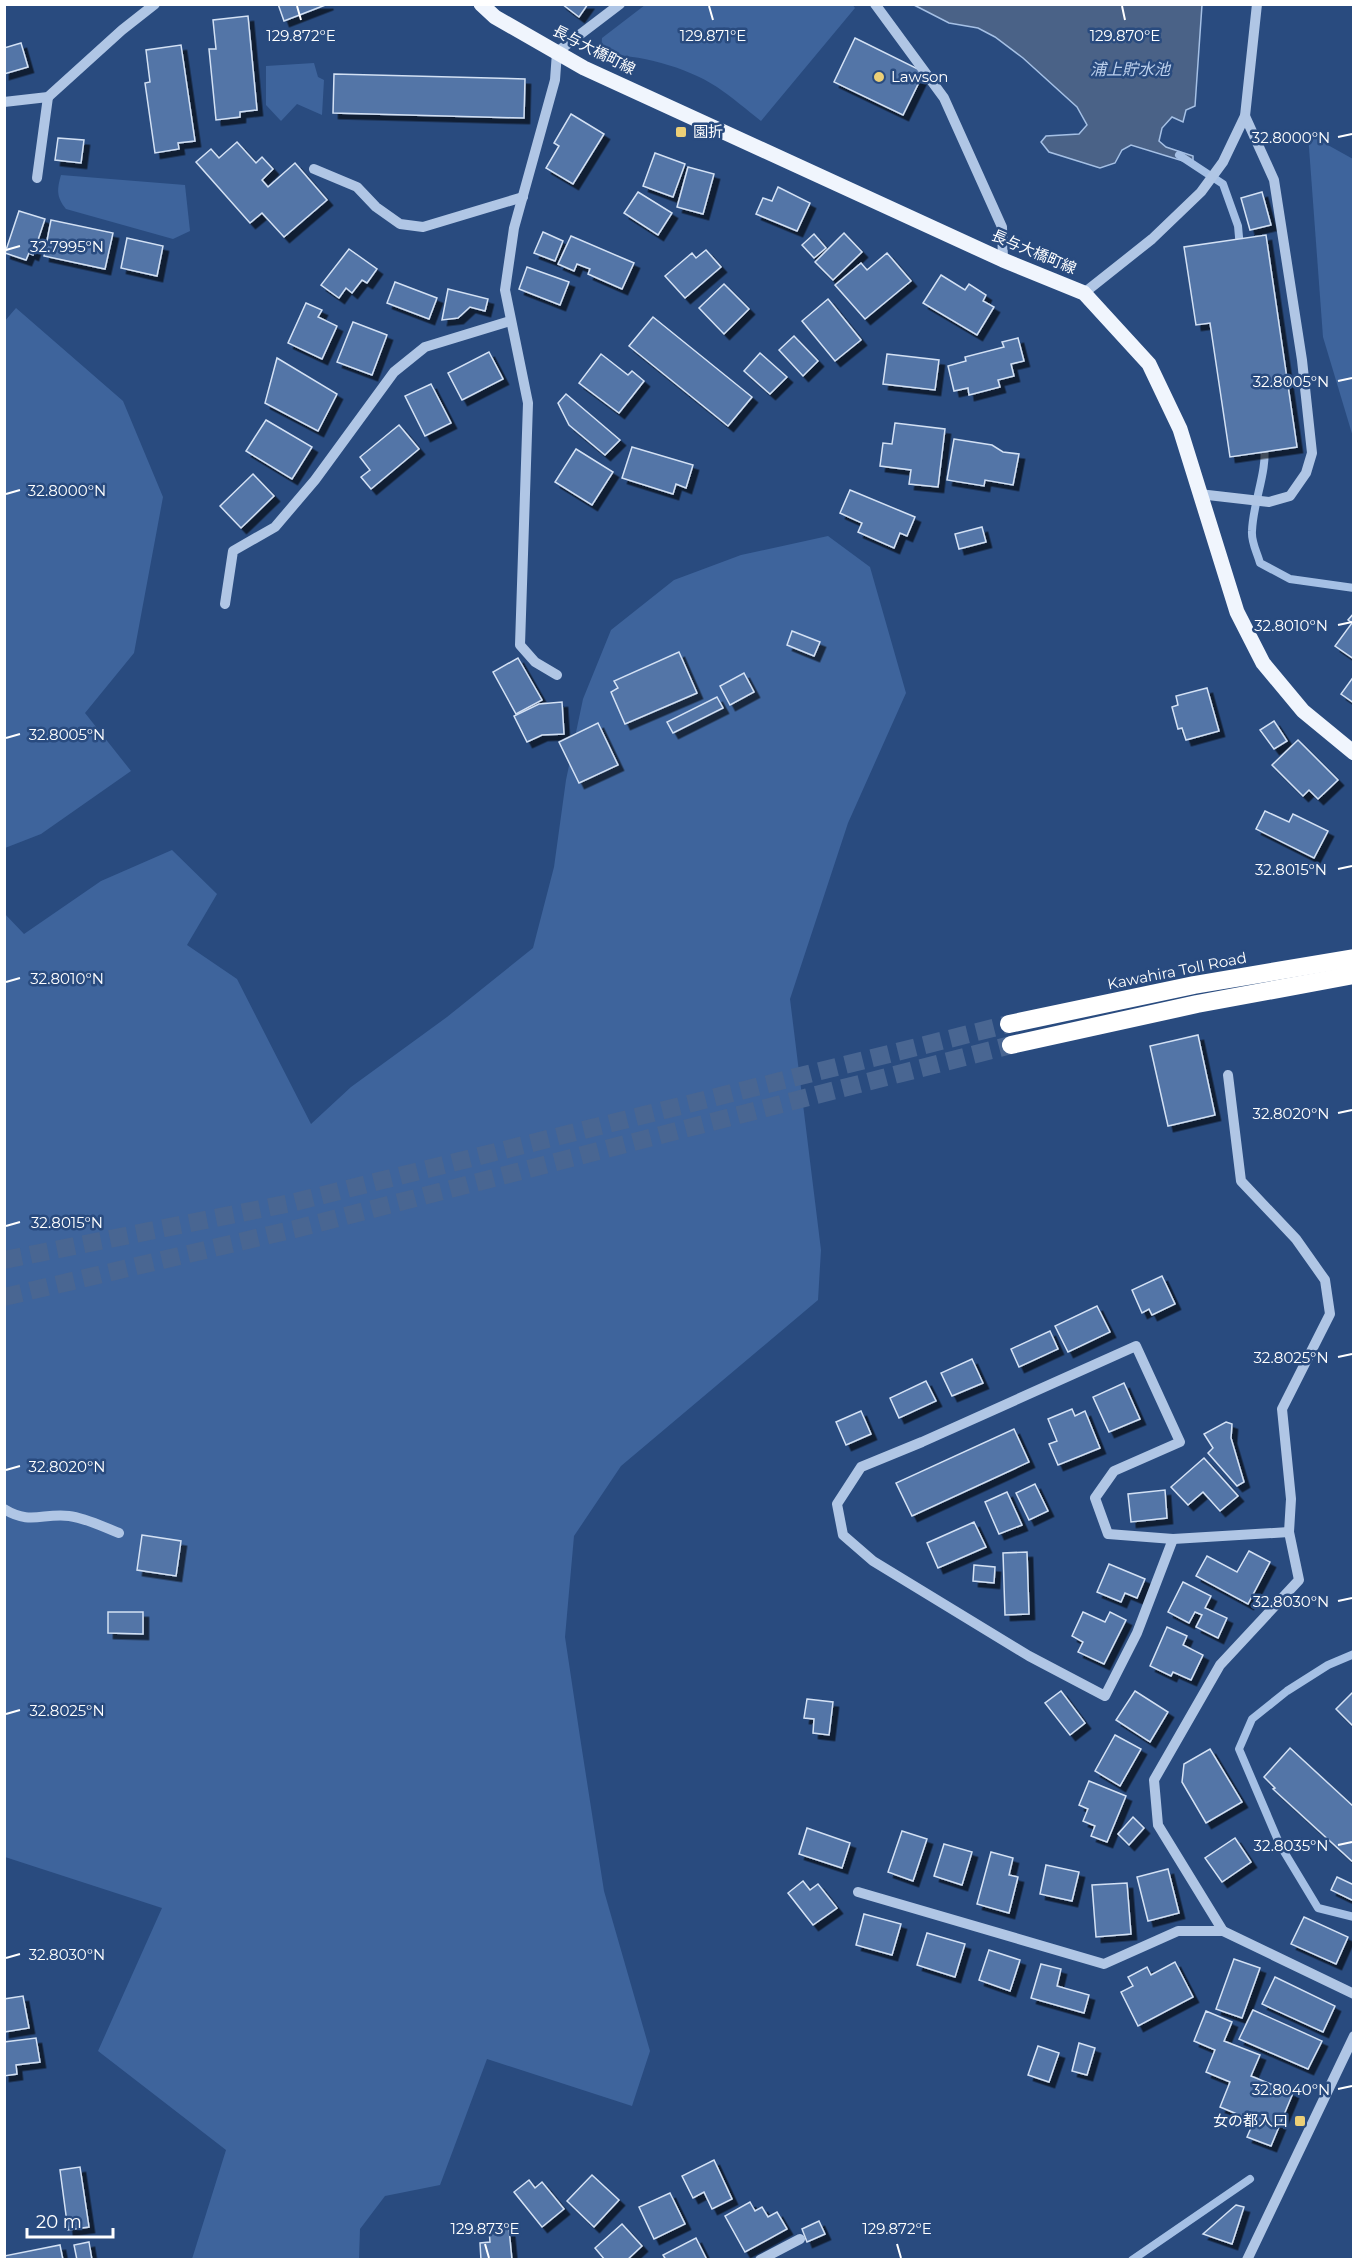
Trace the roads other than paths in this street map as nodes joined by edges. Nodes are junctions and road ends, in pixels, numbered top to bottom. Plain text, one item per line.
1 (155, 4) edge
2 (481, 4) edge
3 (620, 4) edge
4 (875, 4) edge
5 (1257, 4) edge
6 (557, 52) junction
7 (48, 97) junction
8 (4, 102) edge
9 (1245, 116) junction
10 (314, 169) dead end
11 (37, 178) dead end
12 (523, 196) junction
13 (1003, 260) junction
14 (1084, 293) junction
15 (510, 321) junction
16 (1199, 494) junction
17 (225, 604) dead end
18 (557, 675) dead end
19 (1353, 753) edge
20 (1353, 958) edge
21 (1353, 975) edge
22 (1009, 1024) tunnel mouth
23 (1011, 1045) tunnel mouth
24 (1228, 1075) dead end
25 (4, 1509) edge
26 (1289, 1532) junction
27 (119, 1533) dead end
28 (1173, 1539) junction
29 (858, 1892) dead end
30 (1223, 1931) junction
31 (1353, 1994) edge
32 (1353, 2036) edge
33 (800, 2239) dead end
34 (760, 2259) edge
35 (1248, 2259) edge

1 - 7 street
2 - 6 main road, 長与大橋町線
3 - 6 street
4 - 13 street
5 - 9 street
6 - 12 street
6 - 13 main road, 長与大橋町線
7 - 8 street
7 - 11 street
9 - 14 street
9 - 16 street
10 - 12 street
12 - 15 street
13 - 14 main road, 長与大橋町線
14 - 16 main road, 長与大橋町線
15 - 17 street
15 - 18 street
16 - 19 main road, 長与大橋町線
20 - 22 highway, Kawahira Toll Road
21 - 23 highway
24 - 26 street
25 - 27 street
26 - 28 street
26 - 30 street
28 - 28 street
29 - 30 street
30 - 31 street
32 - 35 street
33 - 34 street

